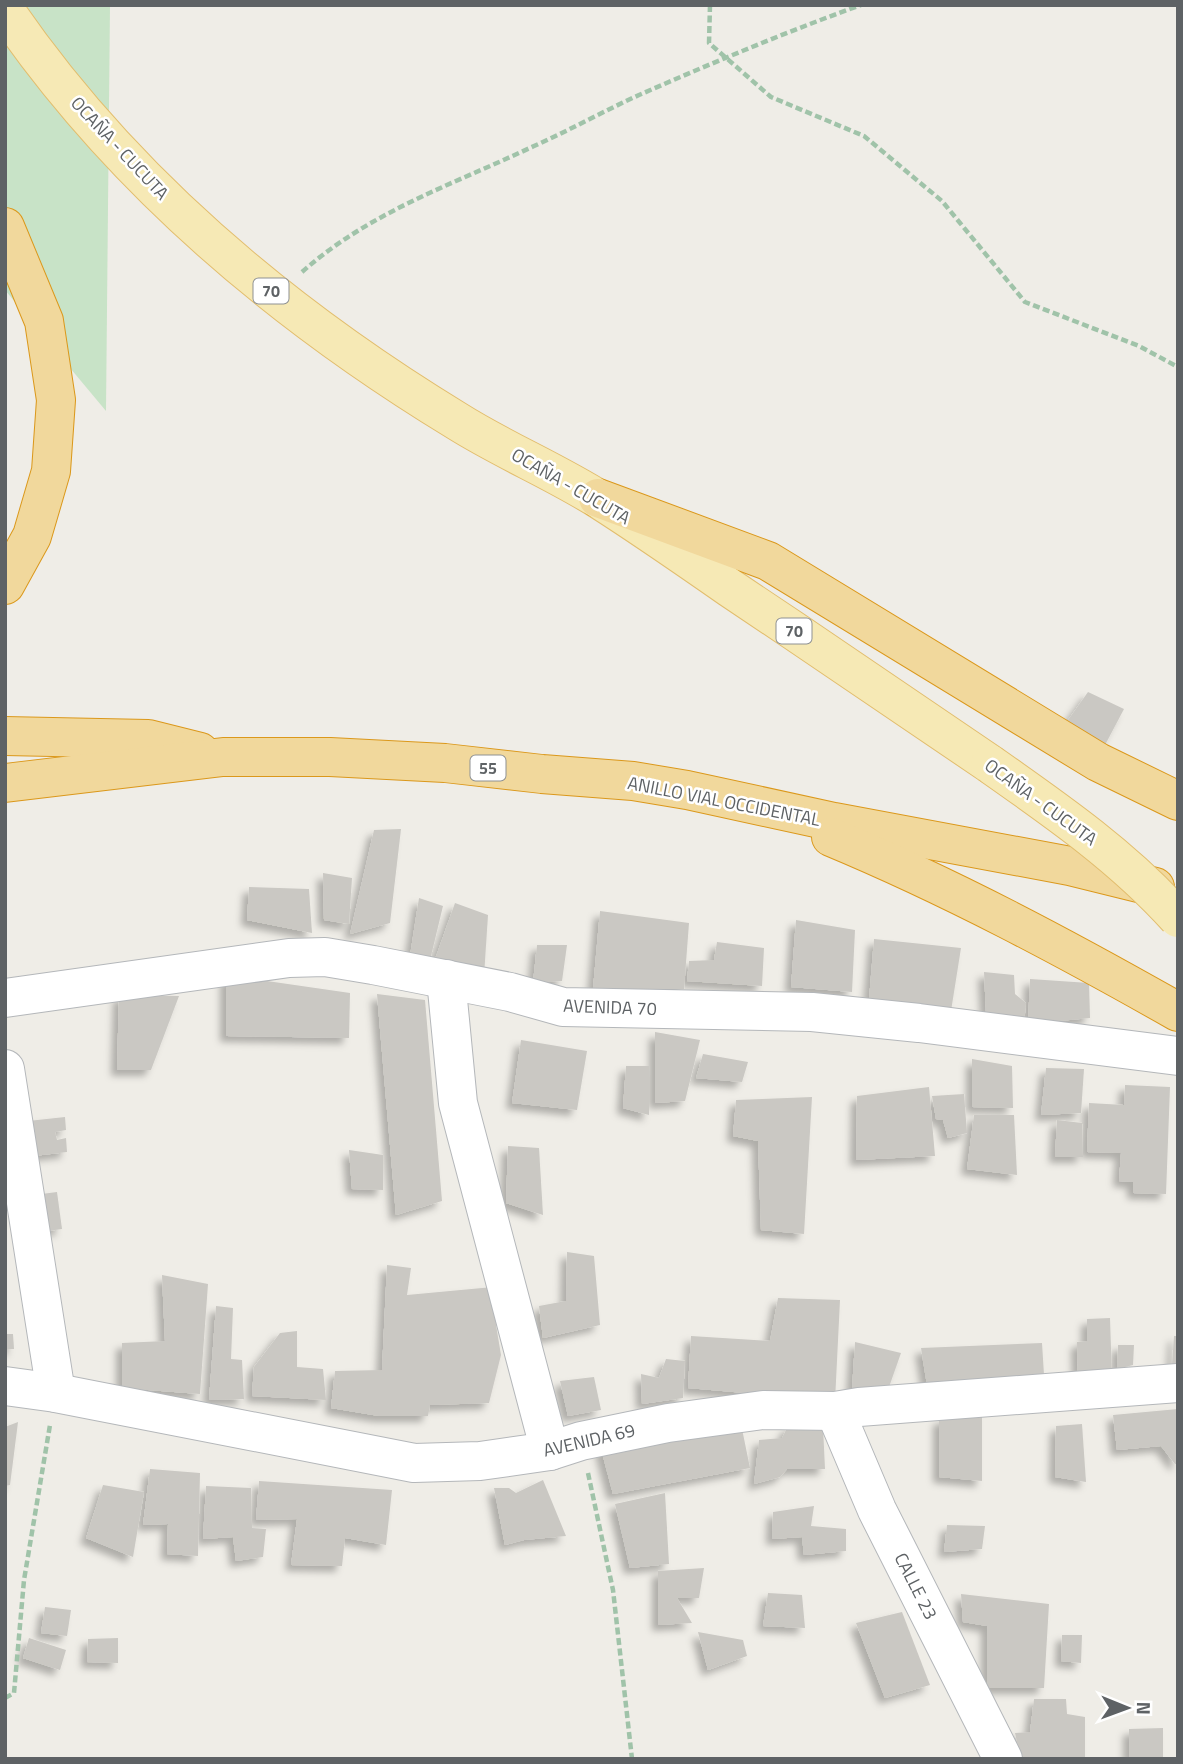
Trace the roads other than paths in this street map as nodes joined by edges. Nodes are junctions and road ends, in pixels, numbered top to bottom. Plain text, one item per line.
1 (5, 10) edge
2 (5, 228) edge
3 (598, 499) junction
4 (5, 585) edge
5 (5, 736) edge
6 (223, 757) junction
7 (5, 783) edge
8 (1178, 801) edge
9 (752, 804) junction
10 (1178, 892) edge
11 (1178, 918) edge
12 (446, 979) junction
13 (5, 998) edge
14 (1178, 1012) edge
15 (1178, 1056) edge
16 (5, 1069) edge
17 (1178, 1383) edge
18 (5, 1386) edge
19 (56, 1393) junction
20 (835, 1411) junction
21 (565, 1446) junction
22 (1003, 1759) edge

1 - 3 main road, OCAÑA - CUCUTA / 70
2 - 4 highway
3 - 8 highway
3 - 11 main road, OCAÑA - CUCUTA / 70, bridge
5 - 6 highway, ANILLO VIAL OCCIDENTAL / 55
6 - 7 highway, ANILLO VIAL OCCIDENTAL / 55
6 - 9 highway, ANILLO VIAL OCCIDENTAL / 55
9 - 10 highway, ANILLO VIAL OCCIDENTAL / 55
9 - 14 highway
12 - 13 street, AVENIDA 70
12 - 15 street, AVENIDA 70
12 - 21 street
16 - 19 street
17 - 20 street, AVENIDA 69
18 - 19 street, AVENIDA 69
19 - 21 street, AVENIDA 69
20 - 21 street, AVENIDA 69
20 - 22 street, CALLE 23

